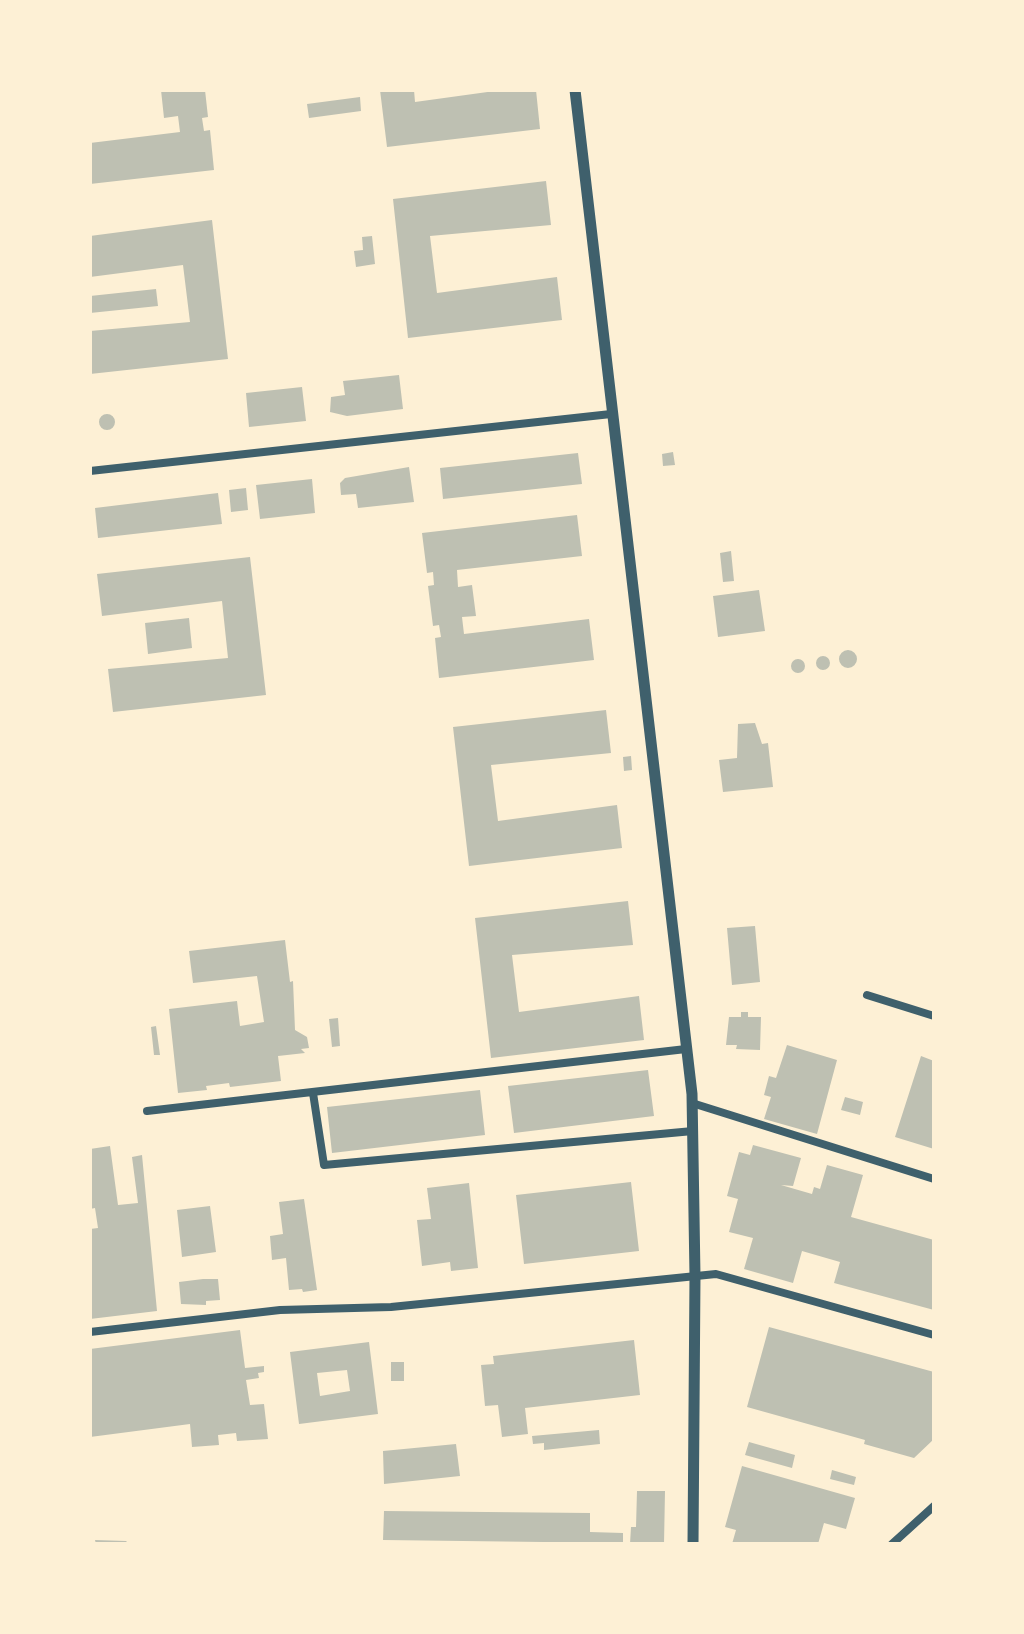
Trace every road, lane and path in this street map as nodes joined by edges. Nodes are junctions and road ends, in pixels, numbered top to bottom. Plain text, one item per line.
1 (575, 90) edge
2 (611, 414) junction
3 (90, 471) edge
4 (867, 995) dead end
5 (934, 1016) edge
6 (686, 1049) junction
7 (313, 1093) junction
8 (692, 1103) junction
9 (147, 1111) dead end
10 (693, 1131) junction
11 (934, 1179) edge
12 (695, 1276) junction
13 (90, 1332) edge
14 (934, 1335) edge
15 (934, 1506) edge
16 (930, 1515) edge
17 (693, 1544) edge
18 (892, 1544) edge

1 - 2 street
2 - 3 street
2 - 6 street
4 - 5 street
6 - 7 street
6 - 8 street
7 - 9 street
7 - 10 street
8 - 10 street
8 - 11 street
10 - 12 street
12 - 13 street
12 - 14 street
12 - 17 street
15 - 16 street
16 - 18 street

